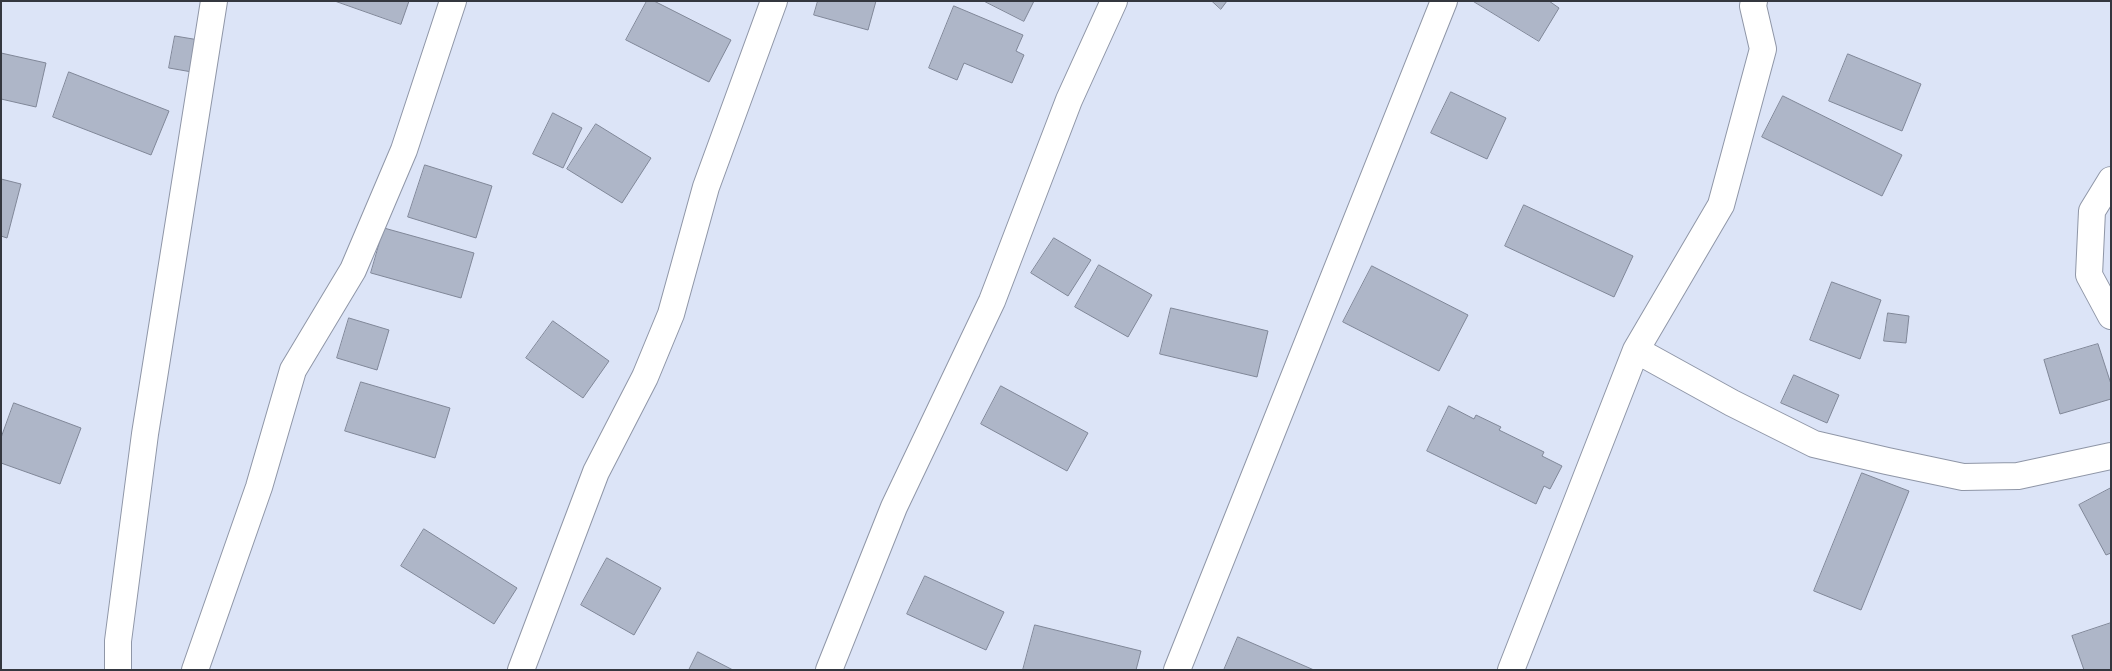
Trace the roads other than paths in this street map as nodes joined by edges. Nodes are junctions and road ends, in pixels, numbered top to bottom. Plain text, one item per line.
1 (214, 1) edge
2 (453, 1) edge
3 (774, 1) edge
4 (1114, 1) edge
5 (1444, 1) edge
6 (1754, 1) edge
7 (2111, 180) edge
8 (2111, 316) edge
9 (1636, 350) junction
10 (2111, 456) edge
11 (118, 670) edge
12 (195, 670) edge
13 (521, 670) edge
14 (829, 670) edge
15 (1177, 670) edge
16 (1511, 670) edge

1 - 11 street
2 - 12 street
3 - 13 street
4 - 14 street
5 - 15 street
6 - 9 street
7 - 8 street
9 - 10 street
9 - 16 street

